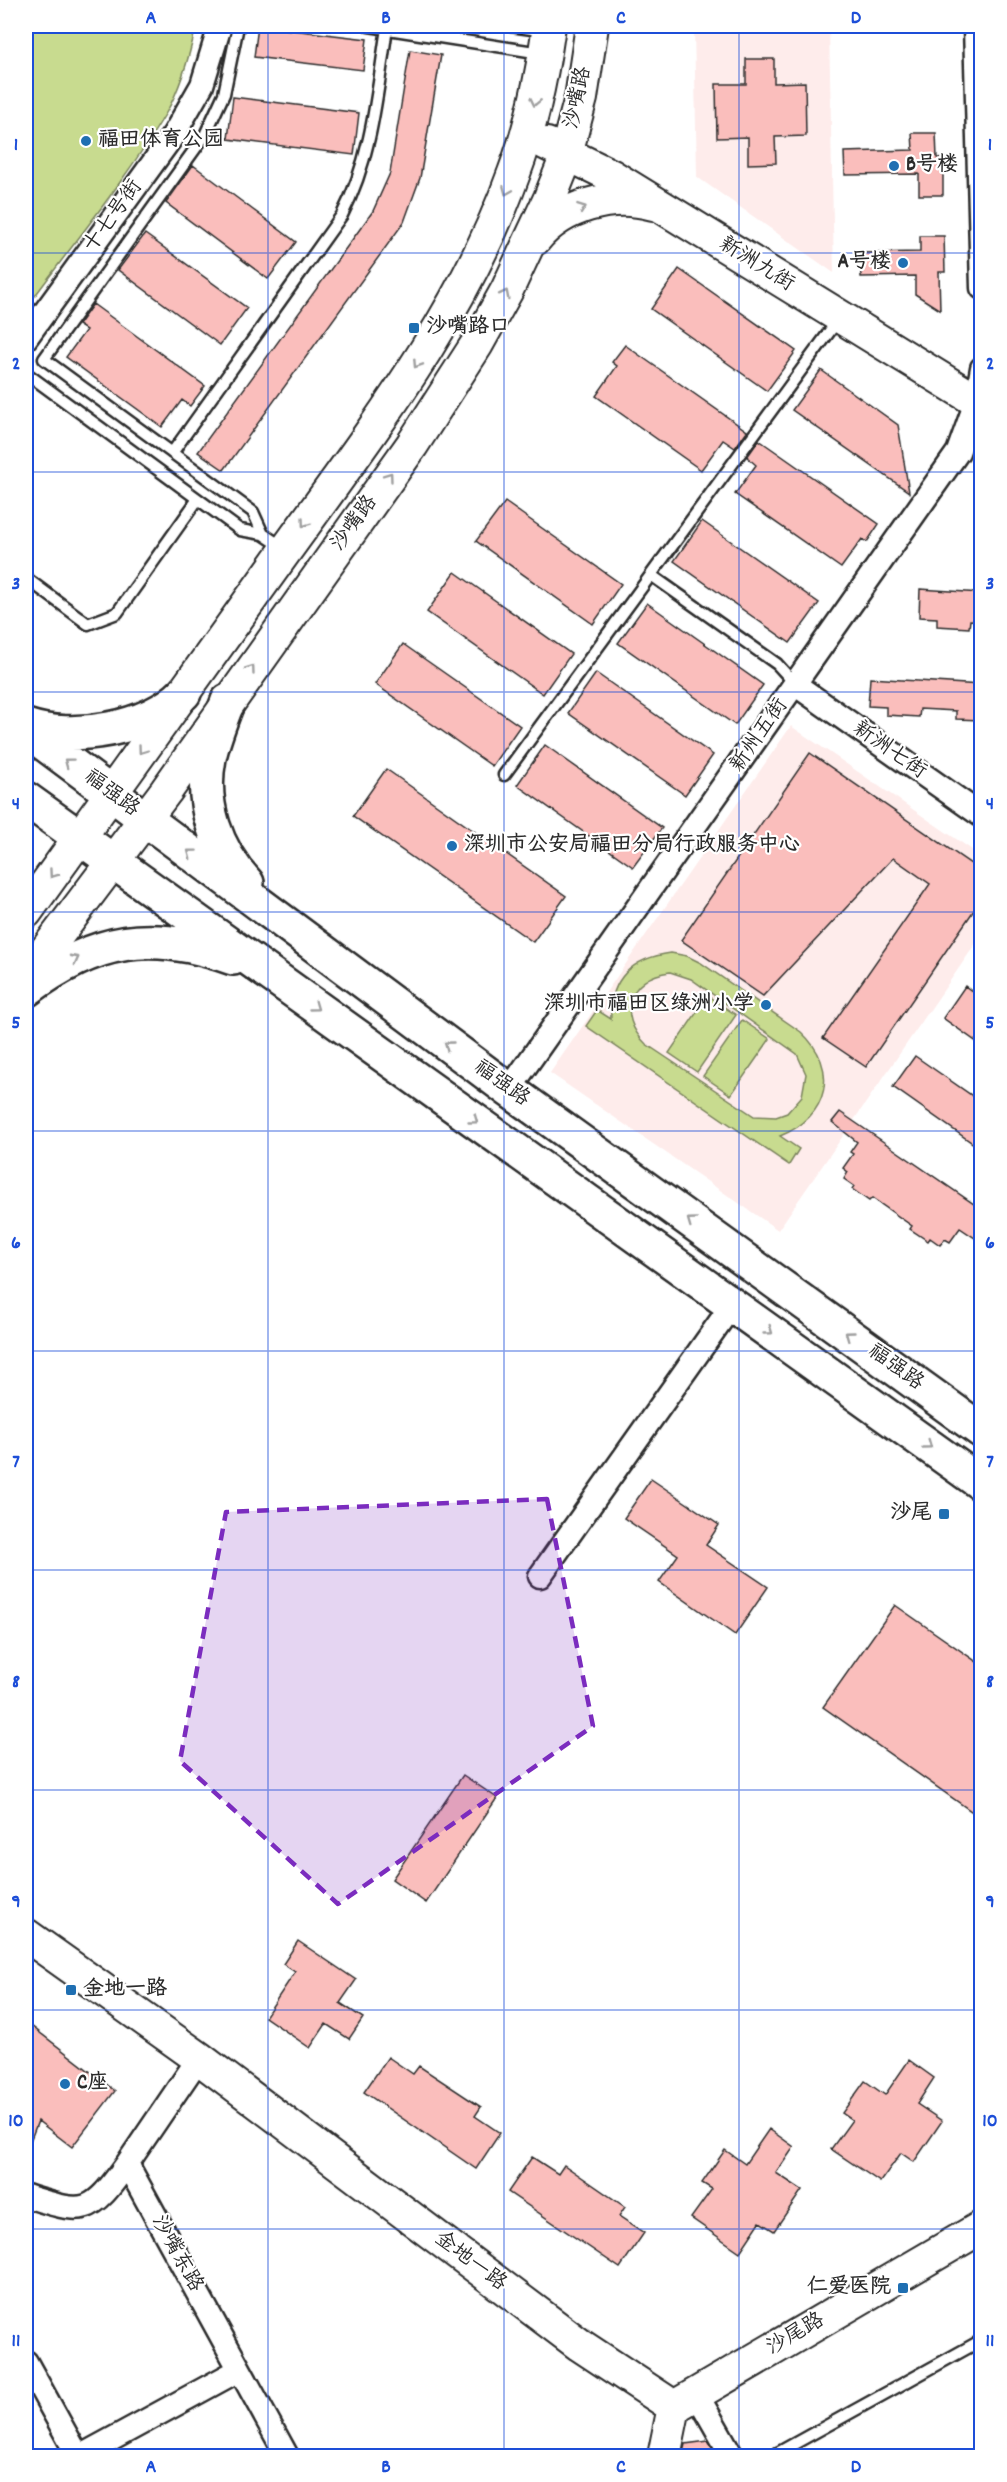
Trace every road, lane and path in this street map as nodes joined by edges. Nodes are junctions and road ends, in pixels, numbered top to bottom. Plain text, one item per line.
1 (220, 26) edge
2 (238, 26) edge
3 (369, 26) edge
4 (511, 26) edge
5 (592, 26) edge
6 (975, 26) edge
7 (387, 28) junction
8 (548, 37) edge
9 (526, 136) junction
10 (567, 152) junction
11 (665, 208) junction
12 (523, 257) junction
13 (981, 288) edge
14 (840, 317) junction
15 (26, 338) edge
16 (981, 368) edge
17 (26, 373) edge
18 (979, 403) edge
19 (172, 453) junction
20 (198, 499) junction
21 (274, 542) junction
22 (651, 575) junction
23 (26, 578) edge
24 (796, 685) junction
25 (184, 693) junction
26 (228, 701) junction
27 (26, 728) edge
28 (504, 775) dead end
29 (110, 794) junction
30 (26, 799) edge
31 (981, 816) edge
32 (144, 819) junction
33 (80, 836) junction
34 (113, 861) junction
35 (26, 912) edge
36 (289, 929) junction
37 (268, 972) junction
38 (26, 977) edge
39 (26, 990) edge
40 (509, 1090) junction
41 (732, 1305) junction
42 (981, 1431) edge
43 (981, 1484) edge
44 (540, 1575) dead end
45 (26, 1935) edge
46 (199, 2058) junction
47 (127, 2164) junction
48 (26, 2196) edge
49 (981, 2227) edge
50 (981, 2340) edge
51 (26, 2362) edge
52 (239, 2370) junction
53 (685, 2400) junction
54 (80, 2457) edge
55 (287, 2457) edge
56 (664, 2457) edge
57 (732, 2457) edge
58 (772, 2457) edge

1 - 15 street, 十七号街
2 - 19 lane
3 - 7 lane
4 - 8 lane
5 - 10 street, 沙嘴路
6 - 13 street
7 - 8 lane
7 - 19 lane
8 -> 9 street, 沙嘴路
9 - 10 street, 新洲九街
9 -> 21 street, 沙嘴路
10 - 11 street, 新洲九街
10 - 12 street, 沙嘴路
12 -> 11 street
11 - 14 street, 新洲九街
26 -> 12 street, 沙嘴路
14 - 18 street, 新洲九街
14 - 22 lane
16 - 18 street, 新州五街
17 - 20 lane
18 - 24 street, 新州五街
19 - 21 lane
20 - 21 lane
20 - 23 lane
21 - 25 street, 沙嘴路
22 - 24 lane
22 - 28 lane
24 - 31 street, 新洲七街
24 - 40 street, 新州五街
25 - 27 main road
25 -> 29 street, 沙嘴路
26 - 32 street, 沙嘴路
26 - 36 main road
29 -> 27 main road, 福强路
29 - 32 main road, 福强路
29 - 33 street, 沙嘴路
30 - 33 main road, 福强路
32 - 34 street, 沙嘴路
36 -> 32 main road, 福强路
33 - 34 main road, 福强路
33 -> 35 street, 沙嘴路
34 - 37 main road, 福强路
34 - 38 street, 沙嘴路
40 -> 36 main road, 福强路
39 -> 37 main road
37 -> 41 main road, 福强路
42 -> 40 main road, 福强路
41 -> 43 main road, 福强路
41 - 44 street
45 - 46 street, 金地一路
46 - 47 street
46 - 53 street, 金地一路
47 - 48 street
47 - 52 street, 沙嘴东路
49 - 53 street, 沙尾路
50 - 58 lane
51 - 54 street
52 - 54 street
52 - 55 street, 沙嘴东路
53 - 56 street
53 - 57 street

